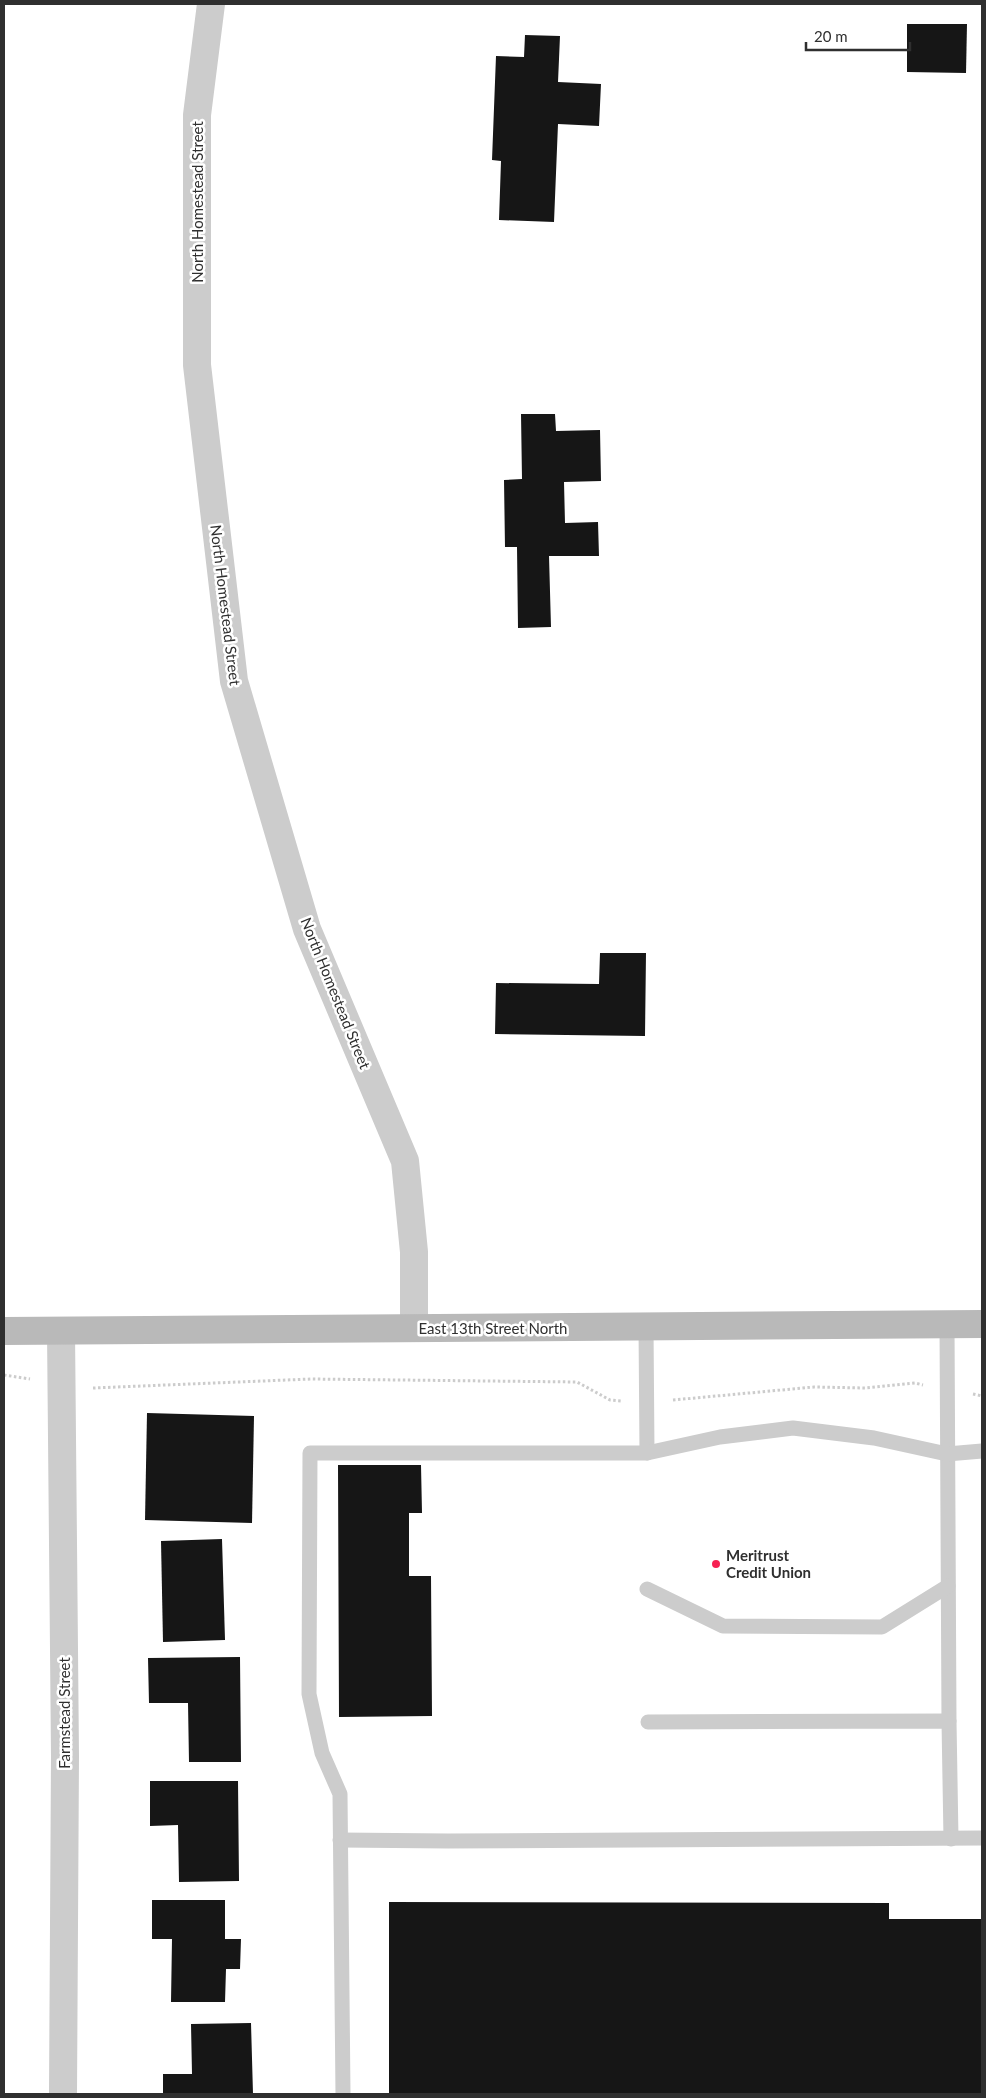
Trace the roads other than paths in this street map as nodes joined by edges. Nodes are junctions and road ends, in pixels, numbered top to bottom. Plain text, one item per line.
1 (211, 4) edge
2 (947, 1324) junction
3 (982, 1324) edge
4 (646, 1326) junction
5 (414, 1328) junction
6 (4, 1331) edge
7 (61, 1331) junction
8 (982, 1451) edge
9 (647, 1453) junction
10 (947, 1454) junction
11 (948, 1586) junction
12 (647, 1588) dead end
13 (949, 1721) junction
14 (648, 1722) dead end
15 (951, 1838) junction
16 (982, 1838) edge
17 (340, 1840) junction
18 (63, 2094) edge
19 (343, 2094) edge

1 - 5 street, North Homestead Street
2 - 3 main road, East 13th Street North
2 - 4 main road, East 13th Street North
2 - 10 lane
4 - 5 main road, East 13th Street North
4 - 9 lane
5 - 7 main road, East 13th Street North
6 - 7 main road, East 13th Street North
7 - 18 street, Farmstead Street
8 - 10 lane
9 - 10 lane
9 - 17 lane
10 - 11 lane
11 - 12 lane
11 - 13 lane
13 - 14 lane
13 - 15 lane
15 - 16 lane
15 - 17 lane
17 - 19 lane

